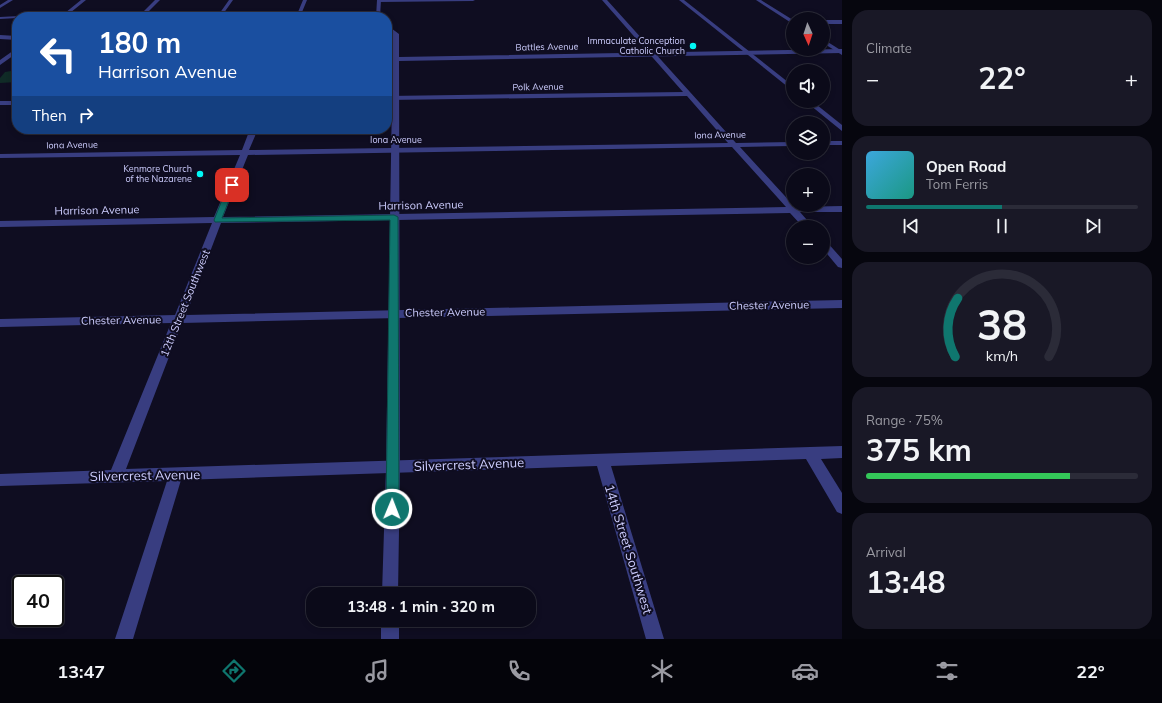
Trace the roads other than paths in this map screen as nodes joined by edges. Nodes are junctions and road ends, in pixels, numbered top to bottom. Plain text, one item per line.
1 (11, 0) edge
2 (84, 0) edge
3 (158, 0) edge
4 (231, 0) edge
5 (305, 0) edge
6 (379, 0) edge
7 (452, 0) edge
8 (473, 0) edge
9 (604, 0) edge
10 (682, 0) edge
11 (758, 0) edge
12 (0, 7) edge
13 (68, 12) edge
14 (145, 12) edge
15 (223, 12) edge
16 (300, 12) edge
17 (378, 12) edge
18 (0, 18) edge
19 (12, 18) edge
20 (786, 18) edge
21 (830, 22) edge
22 (842, 22) edge
23 (392, 31) edge
24 (0, 37) edge
25 (12, 38) edge
26 (830, 45) edge
27 (841, 52) edge
28 (747, 53) junction
29 (12, 54) edge
30 (654, 54) junction
31 (395, 58) junction
32 (0, 62) edge
33 (786, 84) edge
34 (392, 88) edge
35 (689, 94) junction
36 (392, 98) edge
37 (0, 103) edge
38 (12, 103) edge
39 (816, 108) edge
40 (392, 111) edge
41 (842, 129) edge
42 (252, 134) edge
43 (830, 143) edge
44 (842, 143) edge
45 (786, 144) edge
46 (735, 145) junction
47 (395, 150) junction
48 (245, 152) junction
49 (0, 156) edge
50 (786, 201) edge
51 (786, 210) edge
52 (830, 210) edge
53 (842, 210) edge
54 (796, 212) edge
55 (394, 217) junction
56 (217, 220) junction
57 (802, 220) edge
58 (0, 224) edge
59 (830, 251) edge
60 (842, 265) edge
61 (842, 304) edge
62 (393, 313) junction
63 (178, 318) junction
64 (0, 322) edge
65 (842, 452) edge
66 (810, 453) junction
67 (602, 460) junction
68 (393, 467) junction
69 (176, 474) junction
70 (116, 476) junction
71 (0, 480) edge
72 (842, 507) edge
73 (390, 587) edge
74 (390, 627) edge
75 (124, 639) edge
76 (390, 639) edge
77 (655, 639) edge

1 - 12 street
2 - 13 street
3 - 14 street
4 - 15 street
5 - 16 street
6 - 7 street
6 - 17 street
7 - 8 street
9 - 30 street
10 - 28 street
11 - 20 street
18 - 19 street
21 - 22 street
23 - 31 street
24 - 25 street
26 - 27 street
27 - 28 street, Battles Avenue
28 - 30 street, Battles Avenue
28 - 33 street
29 - 32 street
30 - 31 street, Battles Avenue
30 - 35 street
31 - 34 street
35 - 36 street, Polk Avenue
35 - 46 street
37 - 38 street
39 - 41 street
40 - 47 street
42 - 48 street, 12th Street Southwest
43 - 44 street
45 - 46 street, Iona Avenue
46 - 47 street, Iona Avenue
46 - 50 street
47 - 48 street, Iona Avenue
47 - 55 street
48 - 49 street, Iona Avenue
48 - 56 street, 12th Street Southwest
51 - 55 street, Harrison Avenue
52 - 53 street, Harrison Avenue
54 - 57 street
55 - 56 street, Harrison Avenue
55 - 62 street
56 - 58 street, Harrison Avenue
56 - 63 street, 12th Street Southwest
59 - 60 street
61 - 62 street, Chester Avenue
62 - 63 street, Chester Avenue
62 - 68 street
63 - 64 street, Chester Avenue
63 - 70 street, 12th Street Southwest
65 - 66 street, Silvercrest Avenue
66 - 67 street, Silvercrest Avenue
66 - 72 street
67 - 68 street, Silvercrest Avenue
67 - 77 street, 14th Street Southwest
68 - 69 street, Silvercrest Avenue
68 - 73 street
69 - 70 street, Silvercrest Avenue
69 - 75 street
70 - 71 street, Silvercrest Avenue
74 - 76 street

